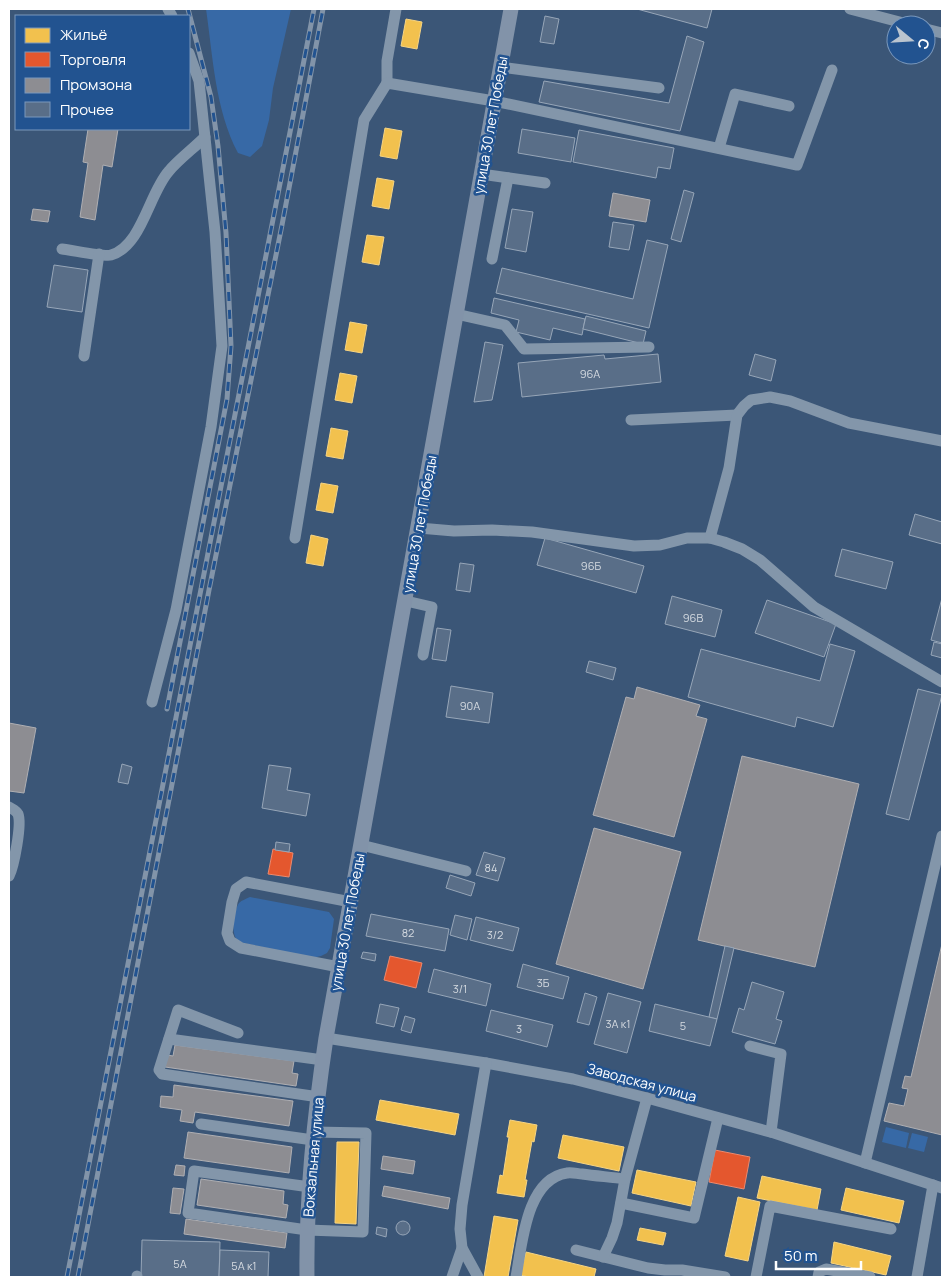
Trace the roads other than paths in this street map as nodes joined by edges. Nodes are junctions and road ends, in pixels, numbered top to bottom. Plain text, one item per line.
1 (396, 9) edge
2 (511, 9) edge
3 (850, 9) edge
4 (886, 18) edge
5 (190, 55) edge
6 (500, 67) junction
7 (832, 70) dead end
8 (387, 83) junction
9 (659, 88) dead end
10 (494, 101) junction
11 (789, 106) dead end
12 (205, 137) junction
13 (719, 148) junction
14 (481, 174) junction
15 (508, 178) junction
16 (545, 184) dead end
17 (62, 249) dead end
18 (99, 254) junction
19 (492, 259) dead end
20 (456, 314) junction
21 (649, 347) dead end
22 (84, 356) dead end
23 (737, 415) junction
24 (631, 420) dead end
25 (942, 441) edge
26 (419, 528) junction
27 (295, 538) dead end
28 (710, 538) junction
29 (406, 601) junction
30 (423, 655) dead end
31 (942, 682) edge
32 (152, 702) dead end
33 (9, 807) edge
34 (942, 836) edge
35 (361, 845) junction
36 (466, 871) dead end
37 (9, 876) edge
38 (351, 902) junction
39 (339, 967) junction
40 (238, 1033) dead end
41 (326, 1038) junction
42 (169, 1039) junction
43 (750, 1046) dead end
44 (323, 1060) junction
45 (486, 1063) junction
46 (319, 1097) junction
47 (647, 1098) junction
48 (718, 1118) junction
49 (201, 1124) dead end
50 (771, 1132) junction
51 (314, 1136) junction
52 (865, 1163) junction
53 (625, 1179) junction
54 (937, 1186) edge
55 (310, 1187) junction
56 (621, 1203) junction
57 (891, 1229) dead end
58 (307, 1230) junction
59 (462, 1248) junction
60 (576, 1250) dead end
61 (603, 1257) junction
62 (308, 1277) edge
63 (452, 1277) edge
64 (478, 1277) edge
65 (516, 1277) edge
66 (725, 1277) edge
67 (756, 1277) edge
68 (818, 1277) edge
69 (870, 1277) edge
70 (918, 1277) edge

1 - 8 street
2 - 6 main road, улица 30 лет Победы
3 - 4 street
5 - 12 street
6 - 9 street
6 - 10 main road, улица 30 лет Победы
7 - 13 street
8 - 10 street
8 - 27 street
10 - 13 street
10 - 14 main road, улица 30 лет Победы
11 - 13 street
12 - 18 street
12 - 32 street
14 - 15 street
14 - 20 main road, улица 30 лет Победы
15 - 16 street
15 - 19 street
17 - 18 street
18 - 22 street
20 - 21 street
20 - 26 main road, улица 30 лет Победы
23 - 24 street
23 - 25 street
23 - 28 street
26 - 28 street
26 - 29 main road, улица 30 лет Победы
28 - 31 street
29 - 30 street
29 - 35 main road, улица 30 лет Победы
33 - 37 street
34 - 52 street
35 - 36 street
35 - 38 main road, улица 30 лет Победы
38 - 39 main road, улица 30 лет Победы
38 - 39 street
39 - 41 main road, улица 30 лет Победы
40 - 42 street
41 - 44 main road, Вокзальная улица
41 - 45 street, Заводская улица
42 - 44 street
42 - 46 street
43 - 50 street
44 - 46 main road, Вокзальная улица
45 - 47 street, Заводская улица
45 - 59 street
46 - 51 main road, Вокзальная улица
47 - 48 street, Заводская улица
47 - 53 street
48 - 50 street, Заводская улица
48 - 56 street
49 - 51 street
50 - 52 street, Заводская улица
51 - 55 main road, Вокзальная улица
51 - 58 street
52 - 54 street, Заводская улица
53 - 56 street
53 - 65 street
54 - 70 street
55 - 58 main road, Вокзальная улица
55 - 58 street
56 - 61 street
57 - 67 street
58 - 62 main road, Вокзальная улица
59 - 63 street
59 - 64 street
60 - 61 street
61 - 66 street
68 - 69 street

